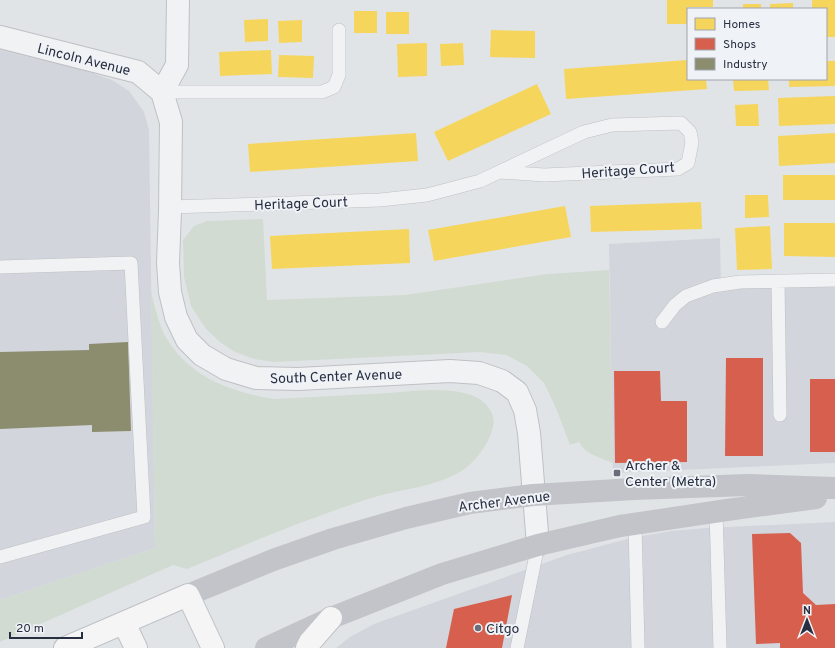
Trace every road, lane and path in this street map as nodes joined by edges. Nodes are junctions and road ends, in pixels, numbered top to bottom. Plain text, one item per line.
1 (178, 0) edge
2 (339, 30) dead end
3 (0, 37) edge
4 (162, 92) junction
5 (500, 172) junction
6 (170, 207) junction
7 (0, 267) edge
8 (835, 280) edge
9 (778, 281) junction
10 (662, 322) dead end
11 (780, 415) dead end
12 (835, 488) edge
13 (533, 495) junction
14 (835, 496) edge
15 (716, 511) junction
16 (635, 524) junction
17 (538, 545) junction
18 (0, 557) edge
19 (188, 595) junction
20 (331, 618) junction
21 (124, 623) junction
22 (65, 648) edge
23 (136, 648) edge
24 (213, 648) edge
25 (266, 648) edge
26 (307, 648) edge
27 (517, 648) edge
28 (638, 648) edge
29 (720, 648) edge

1 - 4 street
2 - 4 lane
3 - 4 street, Lincoln Avenue
4 - 6 street, South Center Avenue
5 - 5 lane, Heritage Court
5 - 6 lane, Heritage Court
6 - 13 street, South Center Avenue
7 - 18 lane
8 - 9 lane
9 - 10 lane
9 - 11 lane
12 - 13 main road, Archer Avenue
13 - 17 street, South Center Avenue
13 - 19 main road, Archer Avenue
14 - 15 main road
15 - 16 main road
15 - 29 lane
16 - 17 main road
16 - 28 lane
17 - 20 main road
17 - 27 lane
19 - 21 main road
19 - 24 main road
20 - 25 main road
20 - 26 main road
21 - 22 main road
21 - 23 main road

